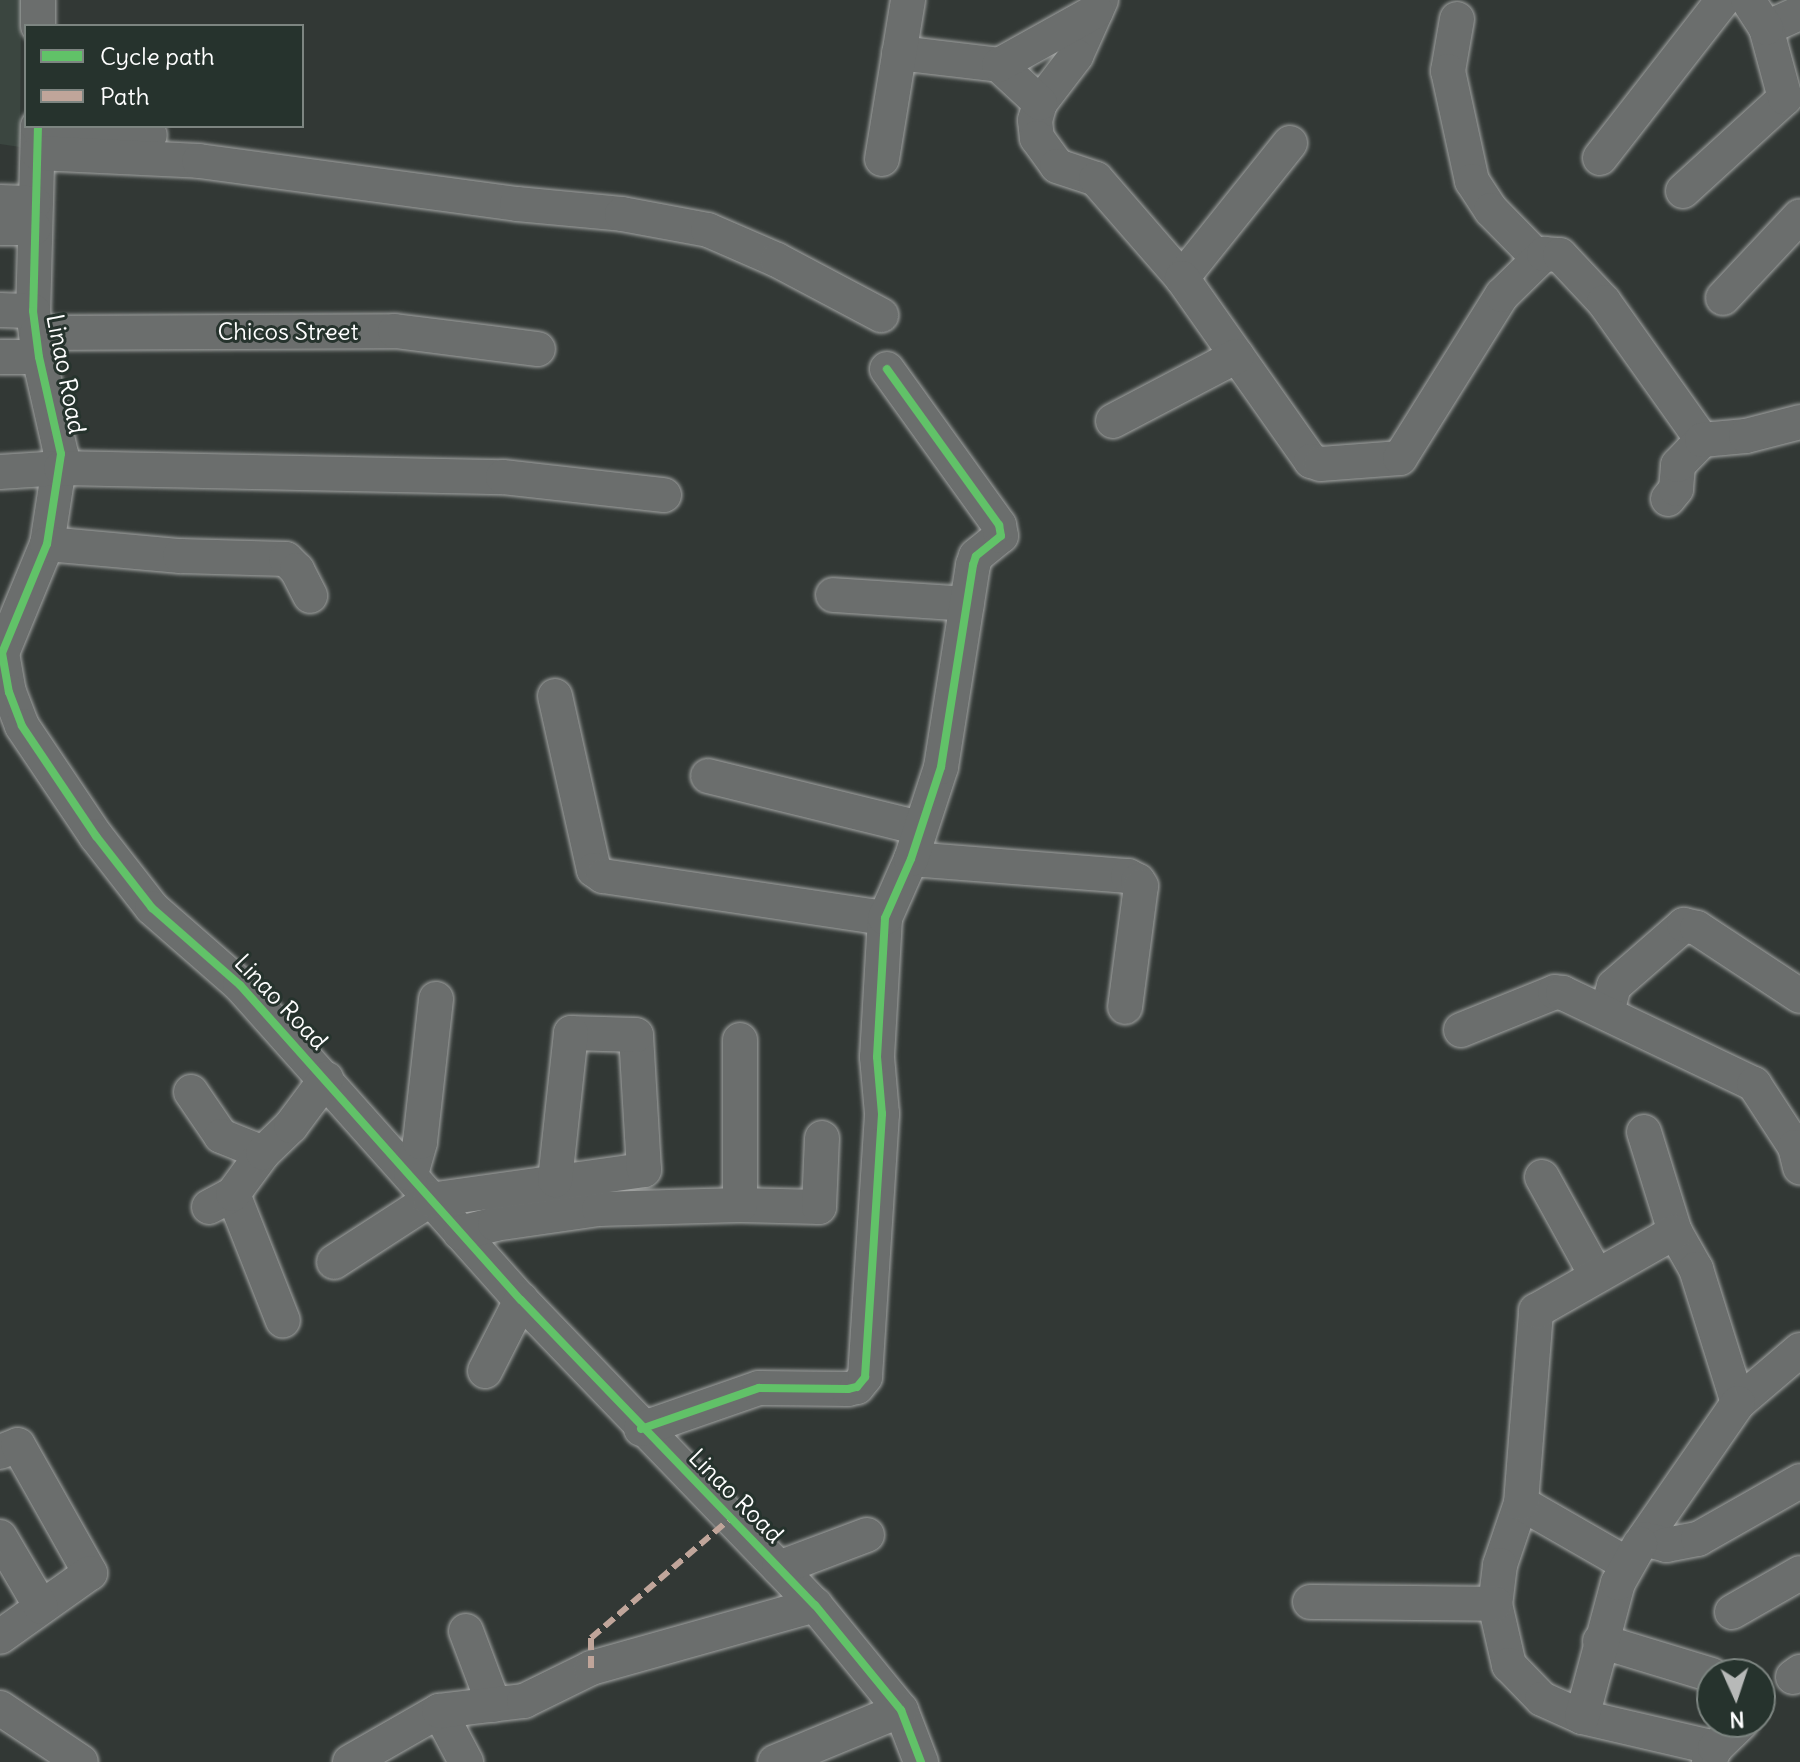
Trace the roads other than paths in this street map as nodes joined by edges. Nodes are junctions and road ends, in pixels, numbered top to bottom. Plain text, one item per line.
1 (38, 0) edge
2 (908, 0) edge
3 (1723, 0) edge
4 (1098, 5) edge
5 (1800, 13) edge
6 (1757, 14) edge
7 (1457, 19) dead end
8 (38, 24) edge
9 (1046, 40) junction
10 (899, 53) junction
11 (999, 65) junction
12 (1044, 98) junction
13 (38, 135) edge
14 (150, 135) dead end
15 (1290, 143) dead end
16 (1600, 158) dead end
17 (882, 159) dead end
18 (1683, 191) dead end
19 (0, 202) edge
20 (34, 216) junction
21 (1800, 216) edge
22 (0, 228) edge
23 (1537, 257) junction
24 (1182, 278) junction
25 (1723, 298) dead end
26 (881, 315) dead end
27 (27, 328) edge
28 (538, 349) dead end
29 (1237, 356) junction
30 (0, 357) edge
31 (887, 369) dead end
32 (1113, 421) dead end
33 (1800, 422) edge
34 (1702, 440) junction
35 (61, 468) junction
36 (0, 472) edge
37 (664, 495) dead end
38 (1668, 499) dead end
39 (47, 544) junction
40 (833, 595) dead end
41 (310, 596) dead end
42 (967, 604) junction
43 (1, 654) edge
44 (555, 696) dead end
45 (708, 776) dead end
46 (916, 844) junction
47 (885, 918) junction
48 (1800, 996) edge
49 (436, 999) dead end
50 (1125, 1007) dead end
51 (1607, 1012) junction
52 (1461, 1030) dead end
53 (740, 1040) dead end
54 (326, 1079) junction
55 (191, 1092) dead end
56 (1644, 1132) dead end
57 (822, 1138) dead end
58 (263, 1153) junction
59 (1800, 1167) edge
60 (1542, 1177) dead end
61 (555, 1180) junction
62 (421, 1187) junction
63 (740, 1205) junction
64 (1675, 1232) junction
65 (460, 1233) junction
66 (334, 1262) dead end
67 (1596, 1275) junction
68 (521, 1300) junction
69 (283, 1321) dead end
70 (1800, 1350) edge
71 (485, 1371) dead end
72 (1738, 1403) junction
73 (641, 1429) junction
74 (0, 1452) edge
75 (1800, 1481) edge
76 (1521, 1503) junction
77 (867, 1535) dead end
78 (0, 1537) edge
79 (1636, 1551) junction
80 (779, 1568) junction
81 (1800, 1573) edge
82 (1310, 1602) dead end
83 (1495, 1604) junction
84 (815, 1605) junction
85 (41, 1607) junction
86 (1732, 1612) dead end
87 (466, 1631) dead end
88 (0, 1637) edge
89 (1600, 1641) junction
90 (1696, 1670) edge
91 (494, 1705) junction
92 (0, 1708) edge
93 (901, 1710) junction
94 (439, 1711) junction
95 (1582, 1717) junction
96 (1727, 1738) edge
97 (1712, 1755) edge
98 (81, 1762) edge
99 (350, 1762) edge
100 (466, 1762) edge
101 (775, 1762) edge
102 (921, 1762) edge

1 - 8 street
2 - 10 street
3 - 16 street
4 - 9 street
4 - 12 street
5 - 6 street
6 - 18 street
7 - 23 street
9 - 11 street
9 - 12 street
10 - 11 street
10 - 17 street
11 - 12 street
12 - 24 street
13 - 14 street
13 - 20 street, Linao Road
13 - 26 street
15 - 24 street
19 - 20 street
20 - 22 street
20 - 27 street, Linao Road
21 - 25 street
23 - 29 street
23 - 34 street
24 - 29 street
27 - 28 street, Chicos Street
27 - 30 street, Chicos Street
27 - 35 street, Linao Road
29 - 32 street
31 - 42 street
33 - 34 street
34 - 38 street
35 - 36 street
35 - 37 street
35 - 39 street, Linao Road
39 - 41 street
39 - 43 street, Linao Road
40 - 42 street
42 - 46 street
43 - 54 street, Linao Road
44 - 47 street
45 - 46 street
46 - 47 street
46 - 50 street
47 - 73 street
48 - 51 street
49 - 62 street
51 - 52 street
51 - 59 street
53 - 63 street
54 - 58 street
54 - 62 street, Linao Road
55 - 58 street
56 - 64 street
57 - 63 street
58 - 69 street
60 - 67 street
61 - 61 street
61 - 62 street
62 - 65 street, Linao Road
62 - 66 street
63 - 65 street
64 - 67 street
64 - 72 street
65 - 68 street, Linao Road
67 - 76 street
68 - 71 street
68 - 73 street, Linao Road
70 - 72 street
72 - 79 street
73 - 80 street, Linao Road
74 - 85 street
75 - 79 street
76 - 79 street
76 - 83 street
77 - 80 street
78 - 85 street
79 - 89 street
80 - 84 street, Linao Road
81 - 86 street
82 - 83 street
83 - 95 street
84 - 91 street
84 - 93 street, Linao Road
85 - 88 street
87 - 91 street
89 - 90 street
89 - 95 street
91 - 94 street
92 - 98 street
93 - 101 street
93 - 102 street, Linao Road
94 - 99 street
94 - 100 street
95 - 97 street
96 - 97 street

